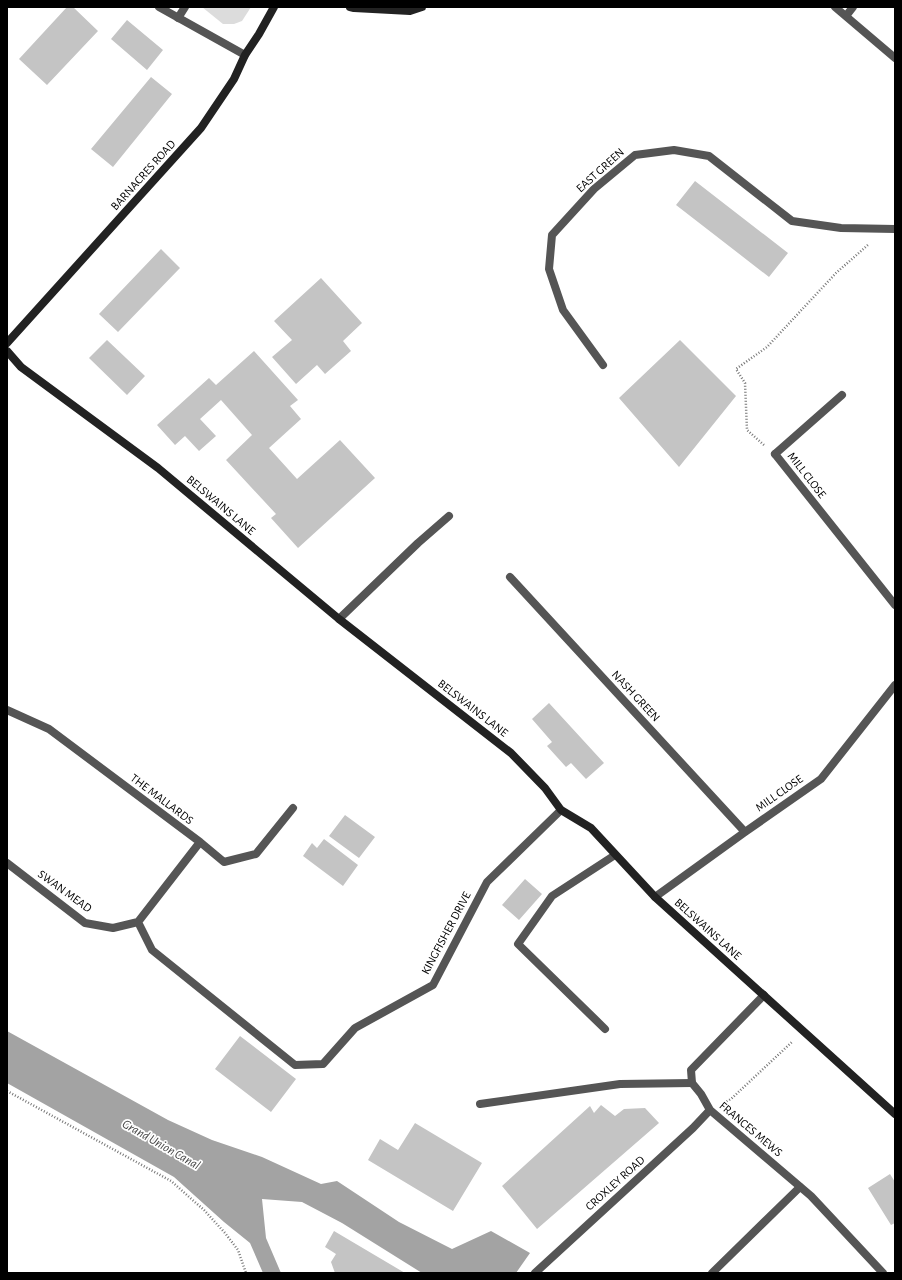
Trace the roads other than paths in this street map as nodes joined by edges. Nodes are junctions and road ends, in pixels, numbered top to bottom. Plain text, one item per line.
1 (159, 7) edge
2 (185, 7) edge
3 (274, 7) edge
4 (350, 7) edge
5 (422, 7) edge
6 (835, 7) edge
7 (853, 7) edge
8 (846, 16) junction
9 (178, 18) junction
10 (245, 55) junction
11 (895, 58) edge
12 (895, 229) edge
13 (7, 343) edge
14 (7, 351) edge
15 (603, 365) dead end
16 (842, 395) dead end
17 (449, 516) dead end
18 (510, 577) dead end
19 (895, 605) edge
20 (340, 619) junction
21 (895, 685) edge
22 (7, 710) edge
23 (293, 808) dead end
24 (561, 810) junction
25 (745, 832) junction
26 (200, 842) junction
27 (615, 855) junction
28 (7, 863) edge
29 (655, 897) junction
30 (138, 922) junction
31 (764, 995) junction
32 (605, 1029) dead end
33 (692, 1083) junction
34 (480, 1104) dead end
35 (710, 1110) junction
36 (895, 1114) edge
37 (800, 1187) junction
38 (535, 1273) edge
39 (712, 1273) edge
40 (883, 1273) edge

1 - 9 street
2 - 9 street
3 - 10 street, BARNACRES ROAD
4 - 5 street
6 - 8 street
7 - 8 street
8 - 11 street
9 - 10 street
10 - 13 street, BARNACRES ROAD
12 - 15 street, EAST GREEN
14 - 20 street, BELSWAINS LANE
16 - 19 street, MILL CLOSE
17 - 20 street
18 - 25 street, NASH GREEN
20 - 24 street, BELSWAINS LANE
21 - 25 street, MILL CLOSE
22 - 26 street, THE MALLARDS
23 - 26 street, THE MALLARDS
24 - 27 street, BELSWAINS LANE
24 - 30 street, KINGFISHER DRIVE
25 - 29 street, MILL CLOSE
26 - 30 street
27 - 29 street, BELSWAINS LANE
27 - 32 street
28 - 30 street, SWAN MEAD
29 - 31 street, BELSWAINS LANE
31 - 33 street
31 - 36 street, BELSWAINS LANE
33 - 34 street
33 - 35 street, FRANCES MEWS
35 - 37 street, FRANCES MEWS
35 - 38 street, CROXLEY ROAD
37 - 39 street
37 - 40 street, FRANCES MEWS

